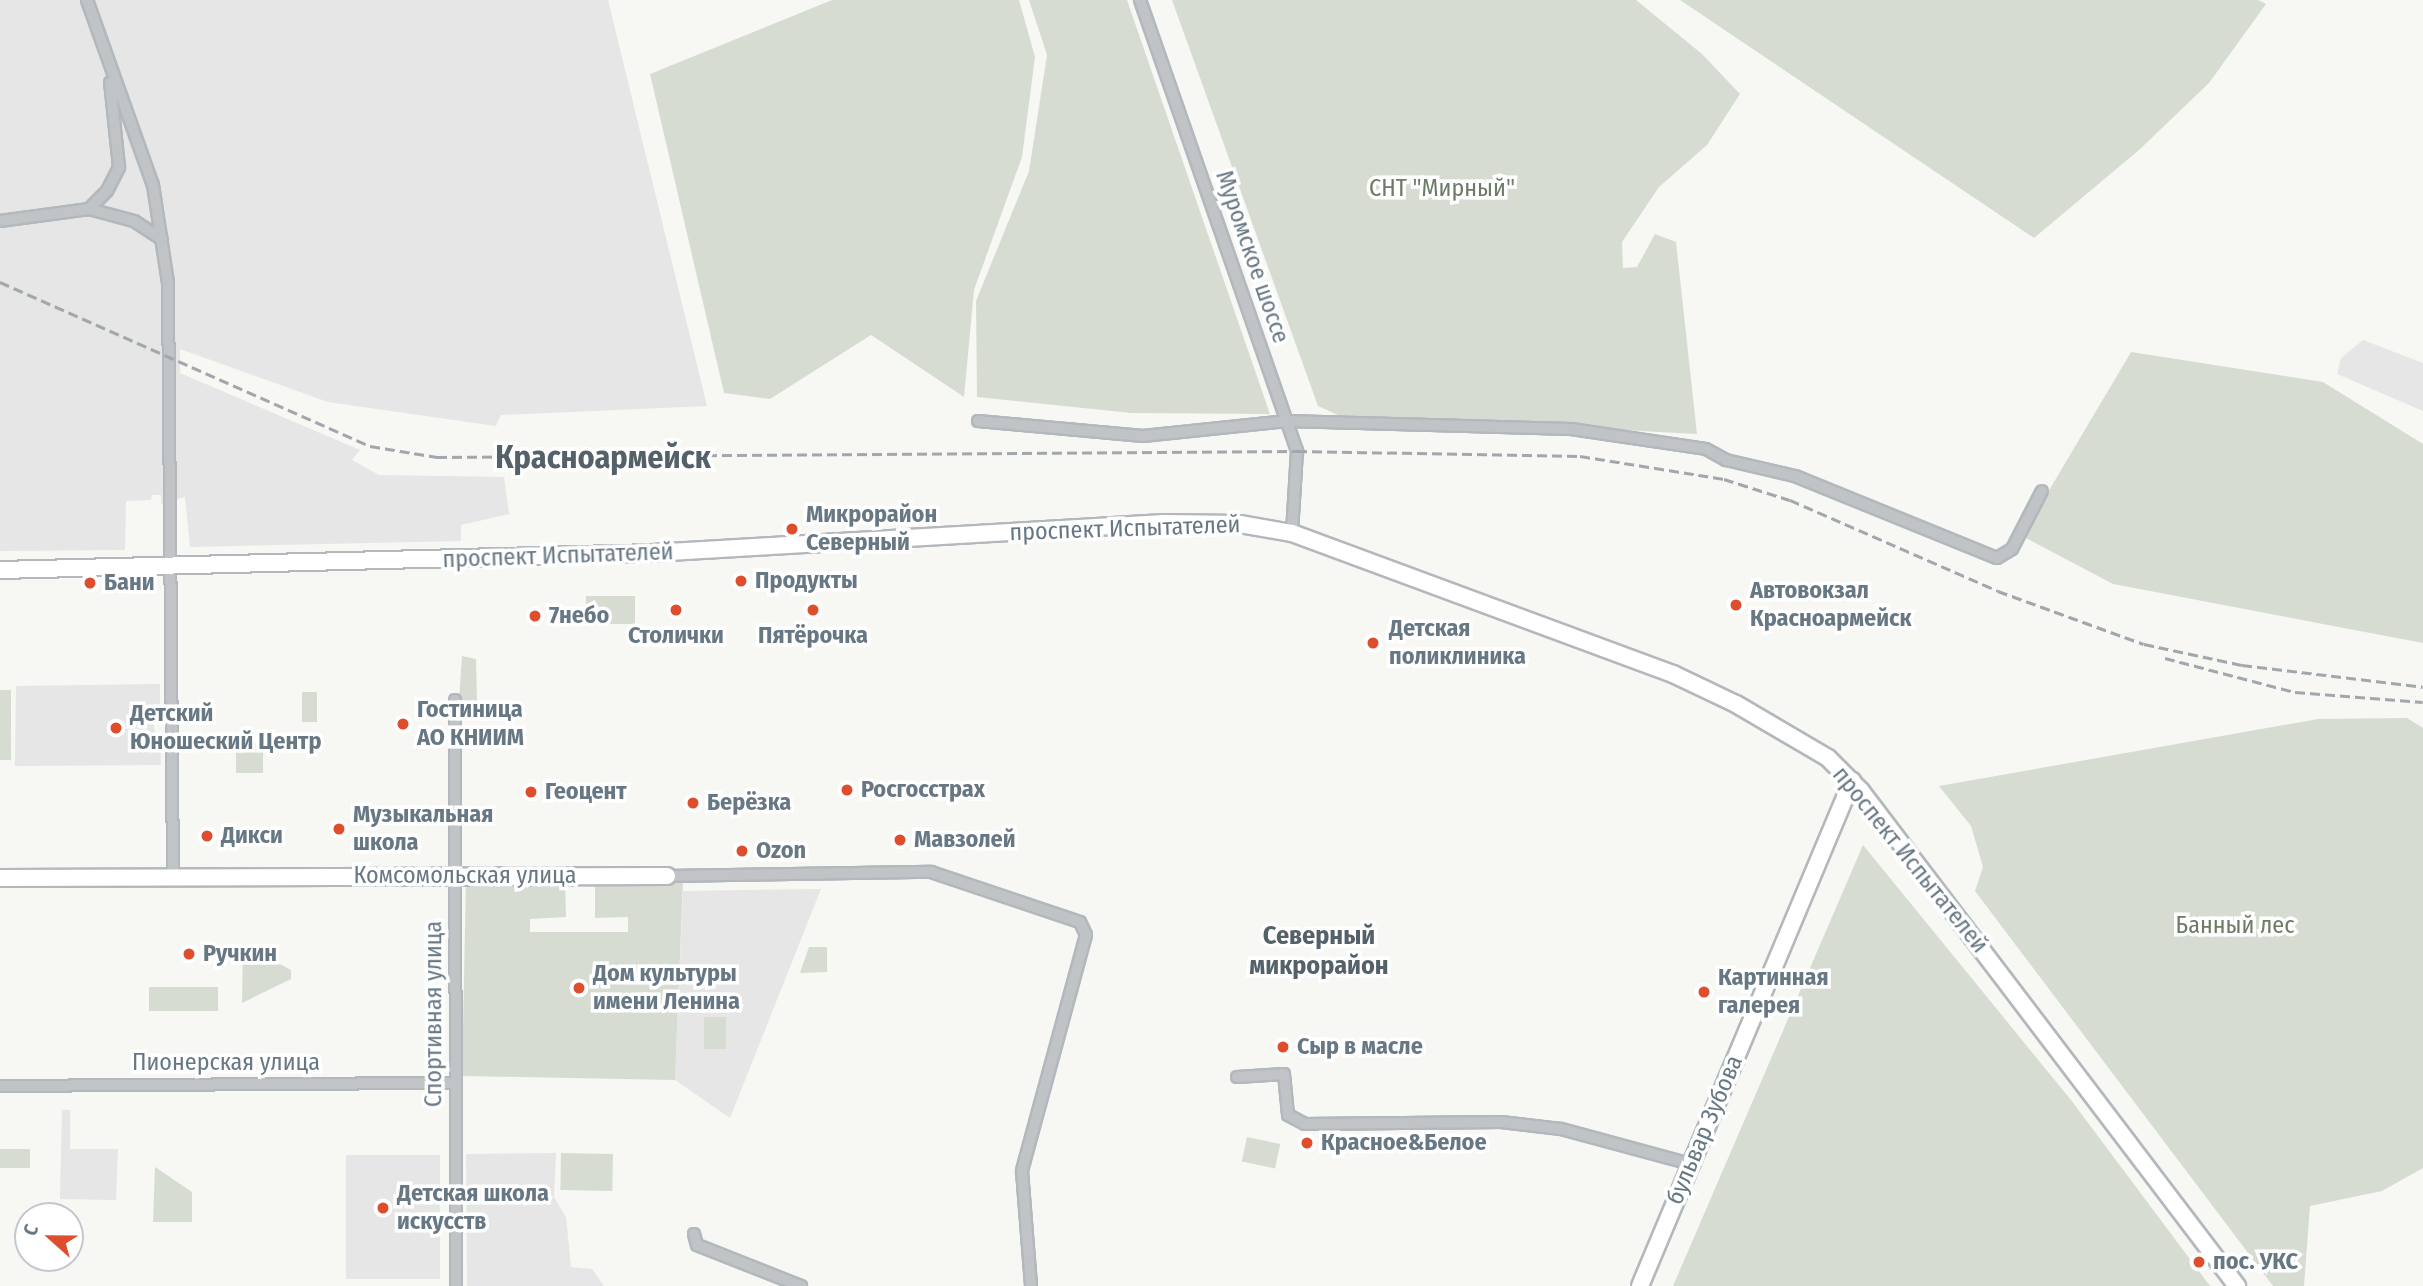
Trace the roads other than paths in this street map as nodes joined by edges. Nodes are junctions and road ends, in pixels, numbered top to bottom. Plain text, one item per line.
1 (87, 0) edge
2 (1140, 0) edge
3 (108, 65) junction
4 (89, 209) junction
5 (0, 221) edge
6 (162, 239) junction
7 (978, 421) dead end
8 (1287, 421) junction
9 (2042, 491) dead end
10 (1292, 533) junction
11 (169, 567) junction
12 (0, 570) edge
13 (455, 700) dead end
14 (1852, 781) junction
15 (456, 876) junction
16 (667, 876) joint
17 (173, 877) junction
18 (0, 878) edge
19 (1237, 1077) dead end
20 (453, 1083) junction
21 (0, 1086) edge
22 (1691, 1164) junction
23 (694, 1234) dead end
24 (456, 1286) edge
25 (801, 1286) edge
26 (1031, 1286) edge
27 (1640, 1286) edge
28 (2237, 1286) edge

1 - 3 street
2 - 8 street, Муромское шоссе
3 - 4 street
3 - 6 street
4 - 5 street
4 - 6 street
6 - 11 street
7 - 8 street
8 - 9 street
8 - 10 street, Муромское шоссе
10 - 11 main road, проспект Испытателей
10 - 14 main road, проспект Испытателей
11 - 12 main road, проспект Испытателей
11 - 17 street
13 - 15 street, Спортивная улица
14 - 22 main road, бульвар Зубова
14 - 28 main road, проспект Испытателей
15 - 16 main road, Комсомольская улица
15 - 17 main road, Комсомольская улица
15 - 20 street, Спортивная улица
16 - 26 street, Комсомольская улица
17 - 18 main road, Комсомольская улица
19 - 22 street
20 - 21 street, Пионерская улица
20 - 24 street, Спортивная улица
22 - 27 main road, бульвар Зубова
23 - 25 street

